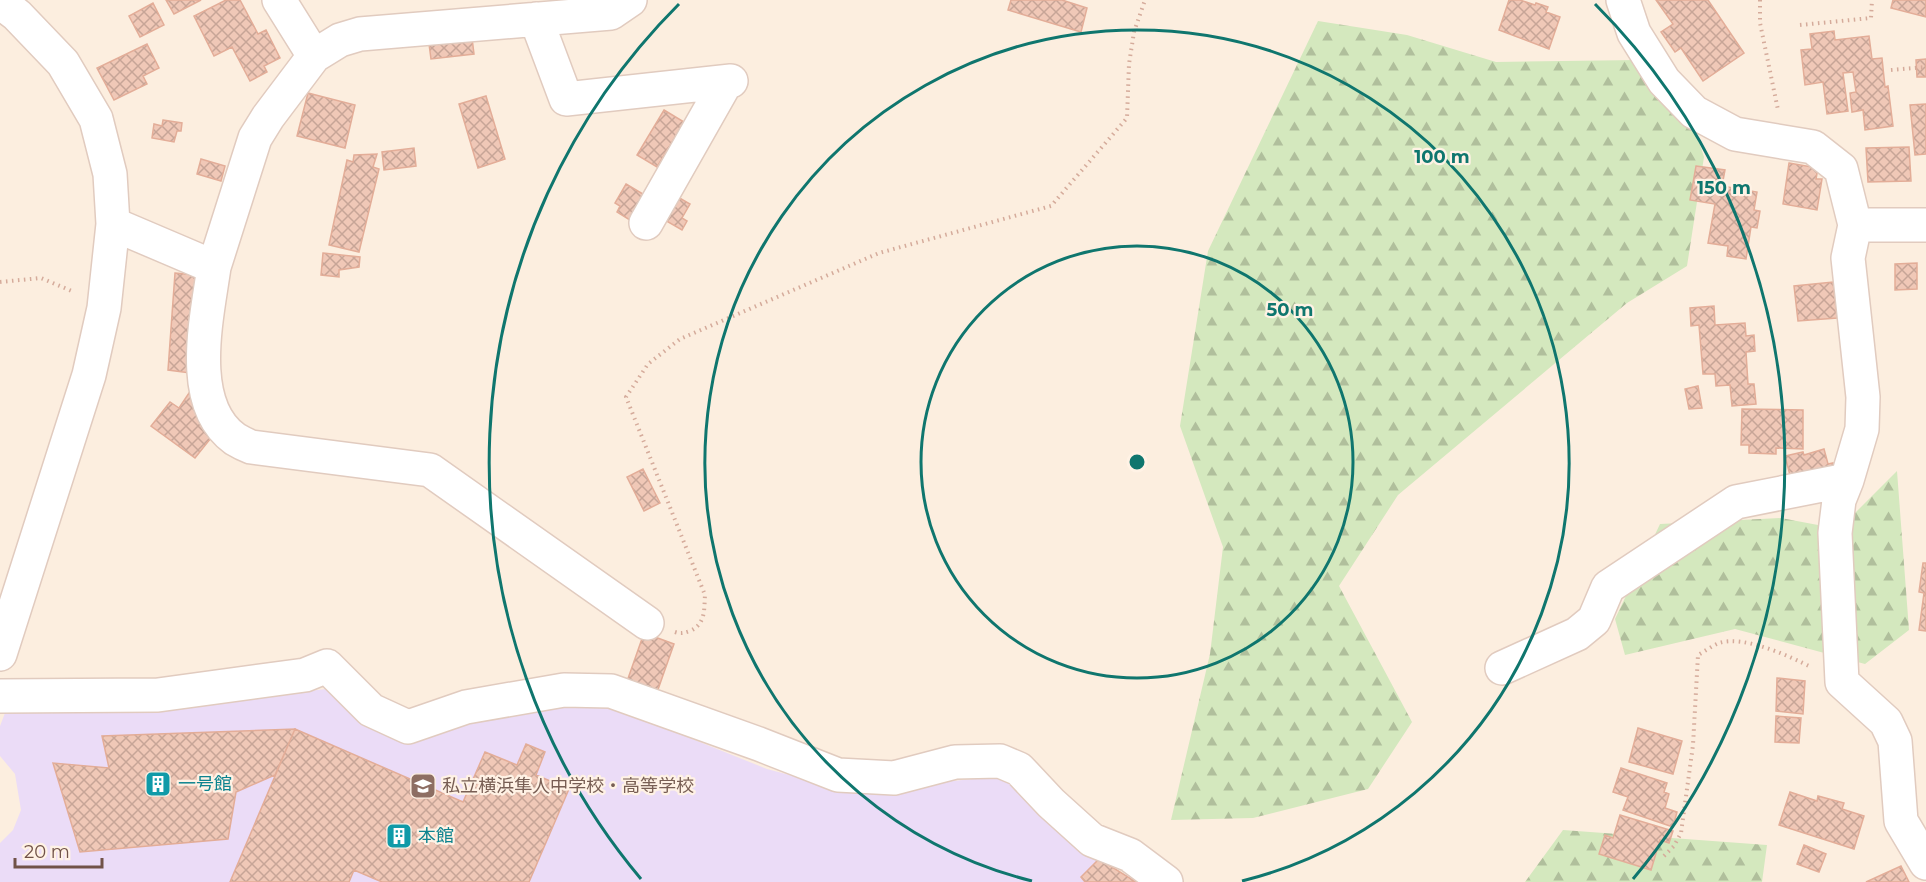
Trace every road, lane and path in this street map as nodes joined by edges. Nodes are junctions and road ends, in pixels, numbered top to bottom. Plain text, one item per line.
1 (279, 0) edge
2 (630, 0) edge
3 (1145, 0) edge
4 (1623, 0) edge
5 (1760, 0) edge
6 (1872, 0) edge
7 (0, 2) edge
8 (536, 19) junction
9 (1800, 25) dead end
10 (314, 56) junction
11 (1926, 67) edge
12 (1891, 70) dead end
13 (1785, 143) junction
14 (646, 223) dead end
15 (113, 224) junction
16 (1855, 225) junction
17 (1926, 225) edge
18 (214, 267) junction
19 (0, 282) edge
20 (104, 308) junction
21 (1847, 480) junction
22 (647, 623) joint
23 (0, 654) edge
24 (1502, 668) dead end
25 (1842, 682) junction
26 (0, 696) edge
27 (1664, 856) dead end
28 (1926, 863) edge
29 (1166, 882) edge

1 - 10 street
2 - 8 street
3 - 22 path
4 - 13 street
5 - 13 path
6 - 9 path
7 - 15 street
8 - 10 street
8 - 14 street
10 - 18 street
11 - 12 path
13 - 16 street
15 - 18 street
15 - 20 street
16 - 17 street
16 - 21 street
18 - 22 street
19 - 20 path
20 - 23 street
21 - 24 street
21 - 25 street
25 - 27 path
25 - 28 street
26 - 29 street

